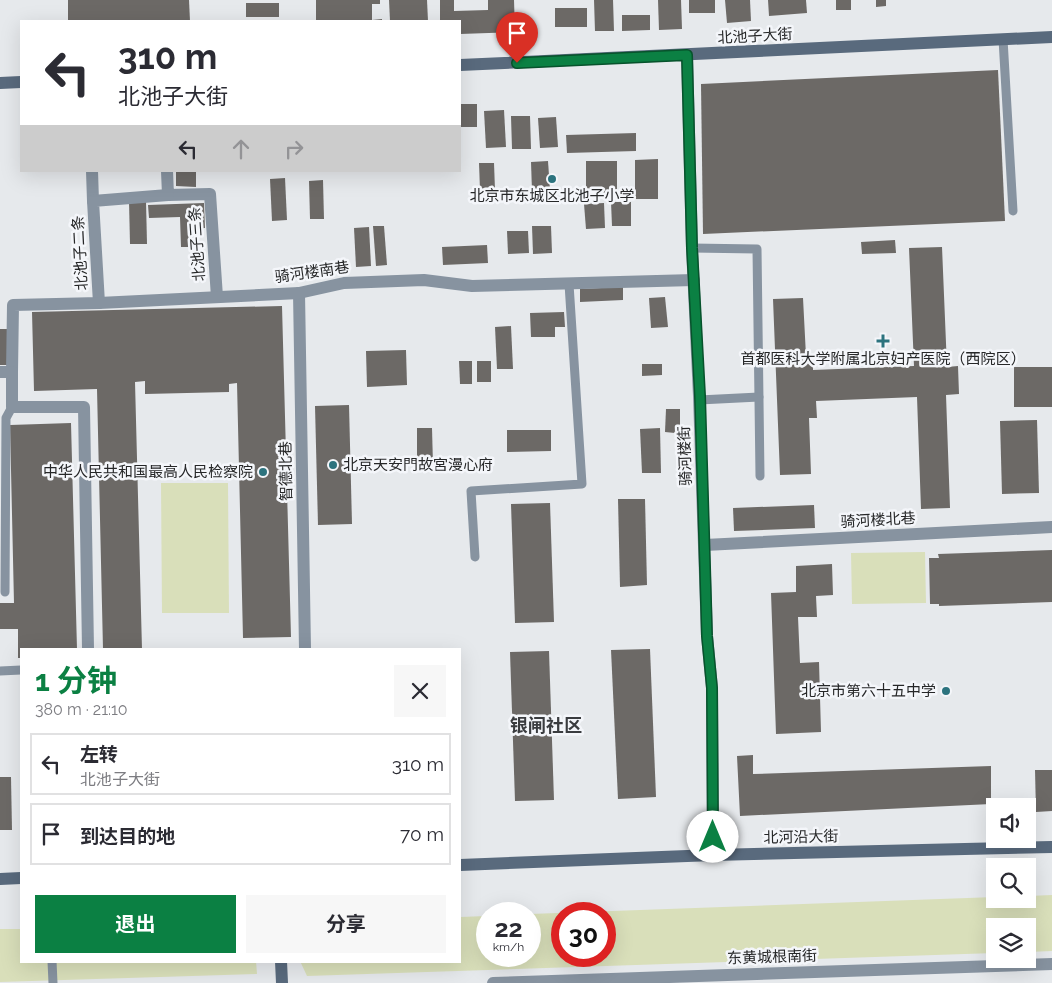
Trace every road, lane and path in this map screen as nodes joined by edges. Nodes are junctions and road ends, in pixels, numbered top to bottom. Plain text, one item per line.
1 (1052, 37) edge
2 (1004, 39) junction
3 (687, 55) junction
4 (461, 65) edge
5 (20, 82) edge
6 (0, 83) edge
7 (92, 172) edge
8 (168, 172) edge
9 (168, 195) junction
10 (93, 201) junction
11 (1013, 211) dead end
12 (692, 248) junction
13 (694, 280) junction
14 (569, 284) junction
15 (299, 293) junction
16 (217, 297) junction
17 (99, 303) junction
18 (0, 304) edge
19 (13, 304) junction
20 (6, 372) edge
21 (759, 397) junction
22 (700, 400) junction
23 (12, 407) junction
24 (3, 452) edge
25 (760, 476) dead end
26 (3, 526) edge
27 (1052, 527) edge
28 (705, 545) junction
29 (475, 557) dead end
30 (6, 592) dead end
31 (88, 648) edge
32 (305, 648) edge
33 (20, 670) edge
34 (0, 671) edge
35 (1052, 847) edge
36 (713, 855) junction
37 (461, 865) edge
38 (20, 878) edge
39 (0, 879) edge
40 (52, 963) edge
41 (281, 963) edge
42 (1052, 964) edge
43 (749, 979) edge
44 (53, 983) edge
45 (282, 983) edge
46 (493, 983) edge

1 - 2 street, 北池子大街
2 - 3 street, 北池子大街
2 - 11 lane
3 - 4 street, 北池子大街
3 - 12 street, 骑河楼街
5 - 6 street
7 - 10 street, 北池子二条
8 - 9 street, 北池子三条
9 - 10 street, 北池子二条
9 - 16 street, 北池子三条
10 - 17 street, 北池子二条
12 - 13 street, 骑河楼街
12 - 21 lane
13 - 14 street, 骑河楼南巷
13 - 22 street, 骑河楼街
14 - 15 street, 骑河楼南巷
14 - 29 lane
15 - 16 street, 骑河楼南巷
15 - 32 street, 智德北巷
16 - 17 street, 骑河楼南巷
17 - 19 street, 骑河楼南巷
18 - 19 street, 骑河楼南巷
19 - 20 street
20 - 23 street
21 - 22 lane
21 - 25 lane
22 - 28 street, 骑河楼街
23 - 24 lane
23 - 31 street
24 - 26 lane
26 - 30 lane
27 - 28 street, 骑河楼北巷
28 - 36 street, 骑河楼街
33 - 34 lane
35 - 36 street, 北河沿大街
36 - 37 street, 北河沿大街
38 - 39 street
40 - 44 lane
41 - 45 street
42 - 43 street, 东黄城根南街
43 - 46 street, 东黄城根南街

